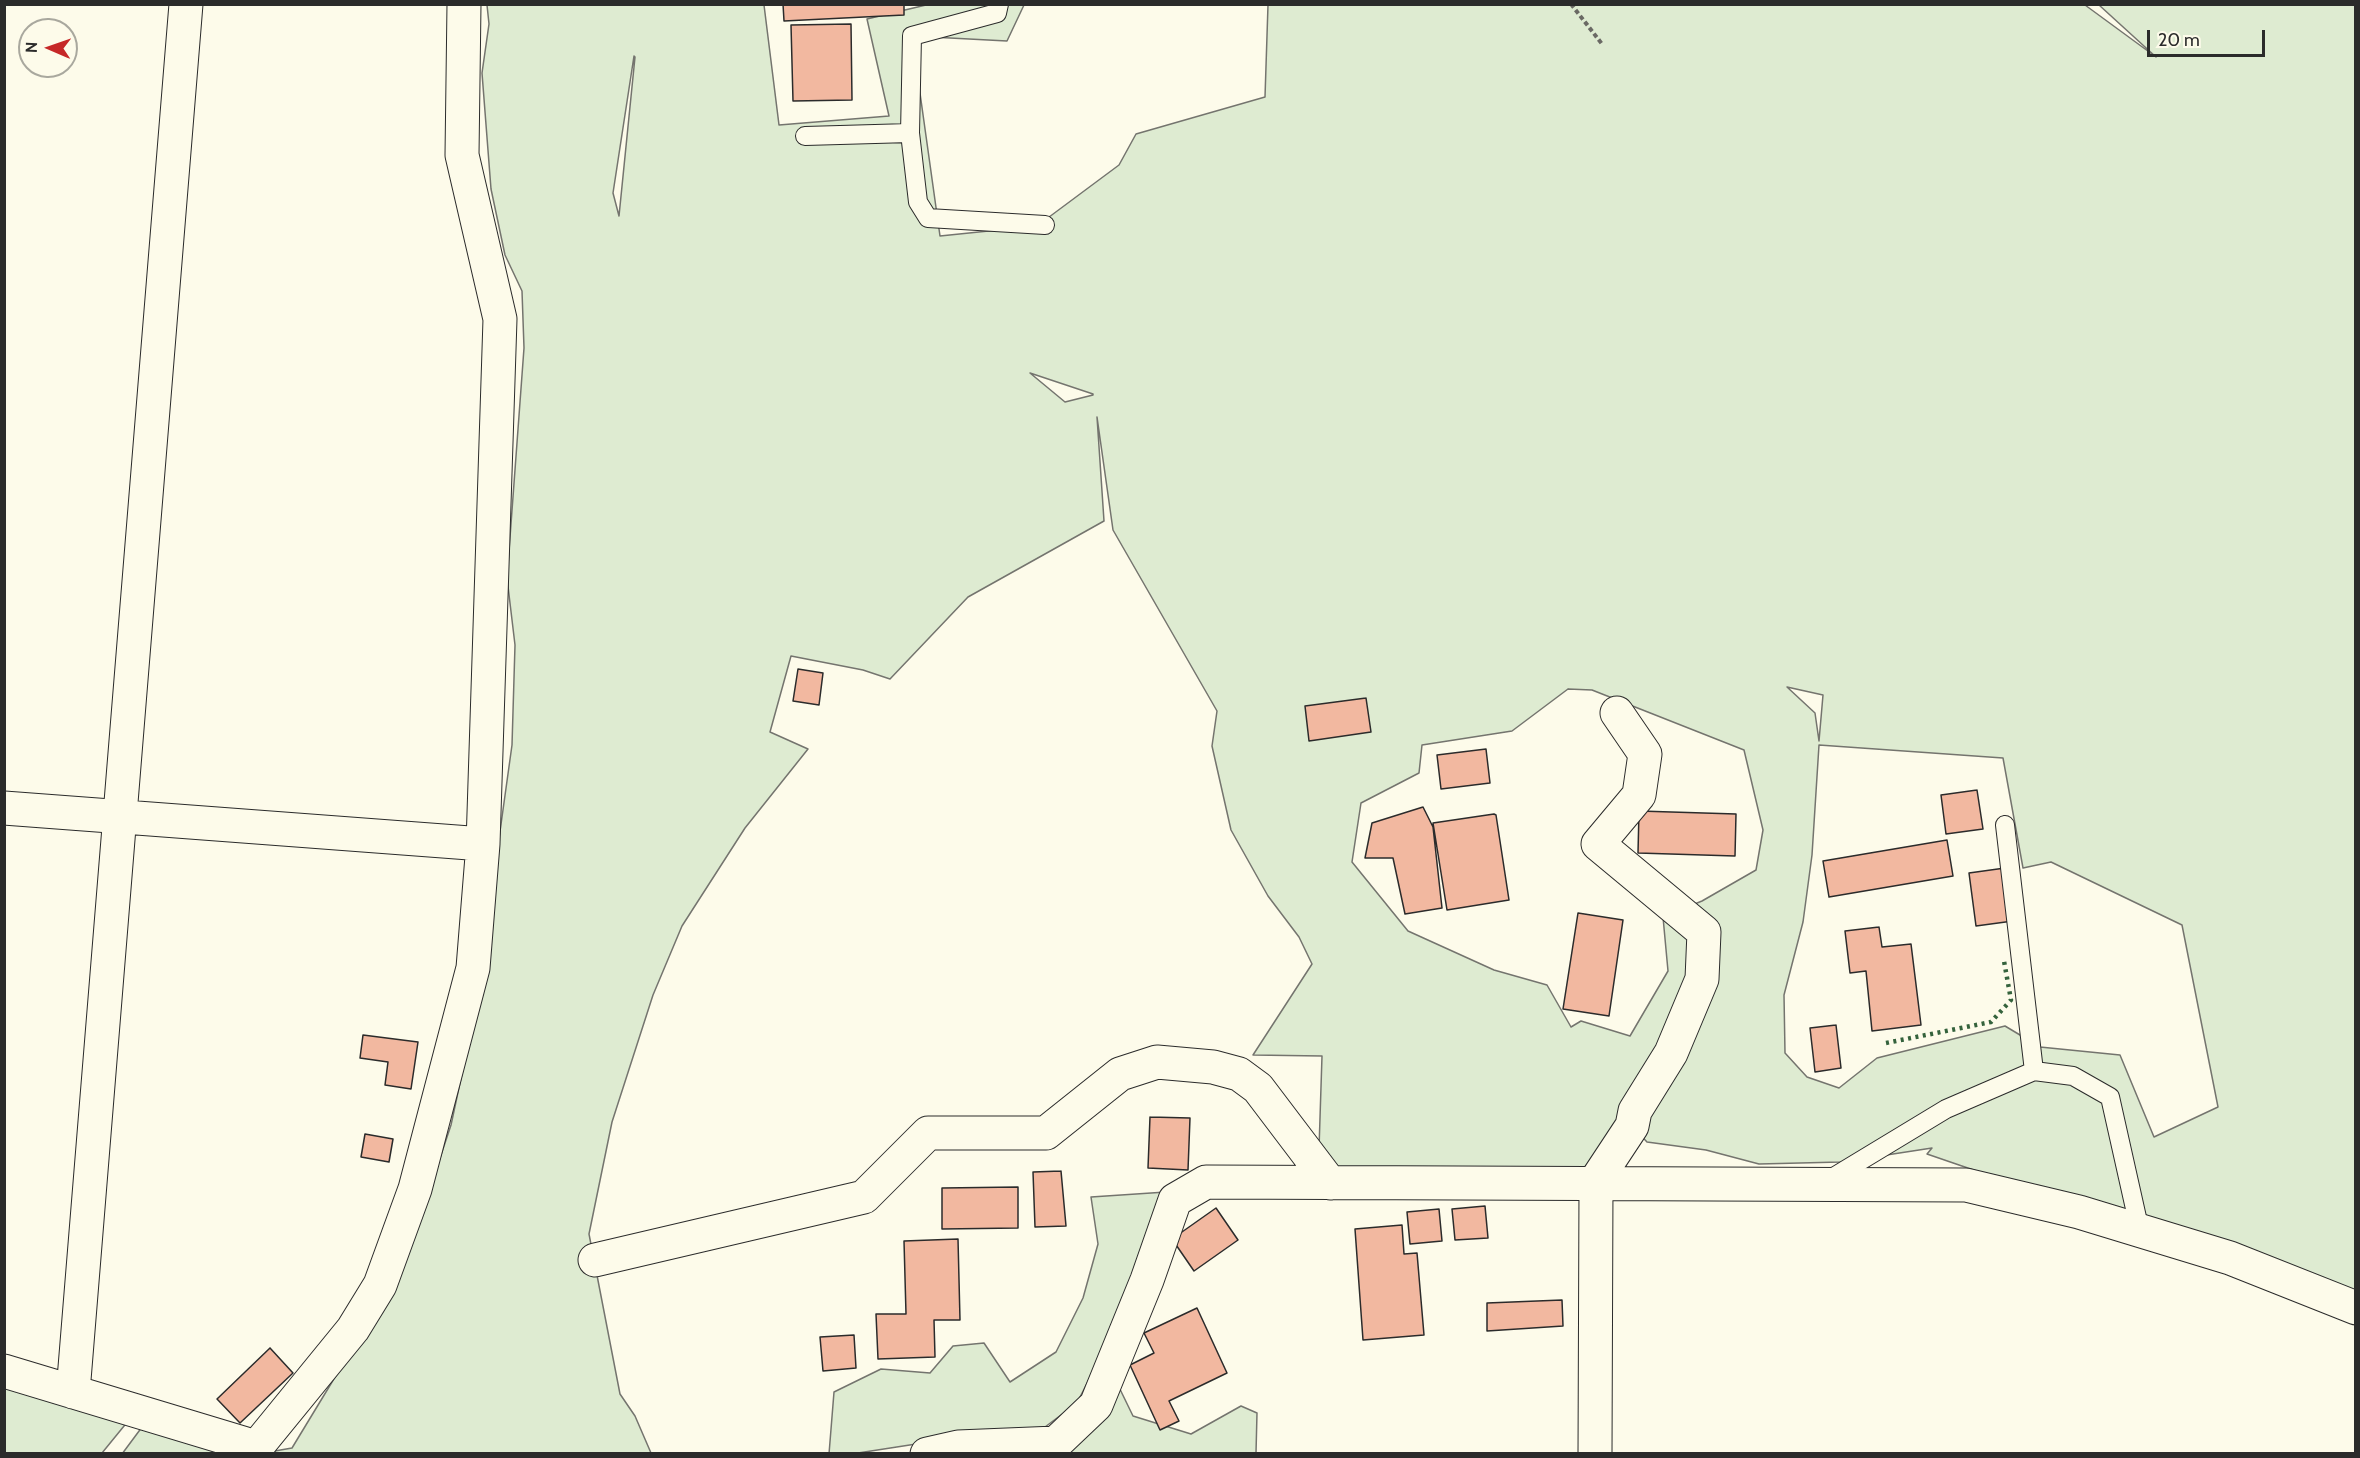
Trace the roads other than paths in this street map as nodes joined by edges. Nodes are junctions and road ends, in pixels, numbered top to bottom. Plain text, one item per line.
1 (186, 4) edge
2 (464, 4) edge
3 (999, 4) edge
4 (909, 134) junction
5 (805, 136) dead end
6 (1045, 225) dead end
7 (1617, 713) dead end
8 (4, 808) edge
9 (120, 817) junction
10 (2005, 825) dead end
11 (483, 844) junction
12 (2034, 1071) junction
13 (1330, 1183) junction
14 (1596, 1185) junction
15 (1819, 1185) junction
16 (2140, 1231) junction
17 (595, 1260) dead end
18 (2355, 1308) edge
19 (4, 1371) edge
20 (74, 1392) junction
21 (253, 1450) edge
22 (948, 1451) edge
23 (1595, 1454) edge

1 - 9 street
2 - 11 street
3 - 4 lane
4 - 5 lane
4 - 6 lane
7 - 14 street
8 - 9 street
9 - 11 street
9 - 20 street
10 - 12 lane
11 - 21 street
12 - 15 lane
12 - 16 lane
13 - 14 street
13 - 17 street
13 - 22 street
14 - 15 street
14 - 23 street
15 - 16 street
16 - 18 street
19 - 20 street
20 - 21 street

